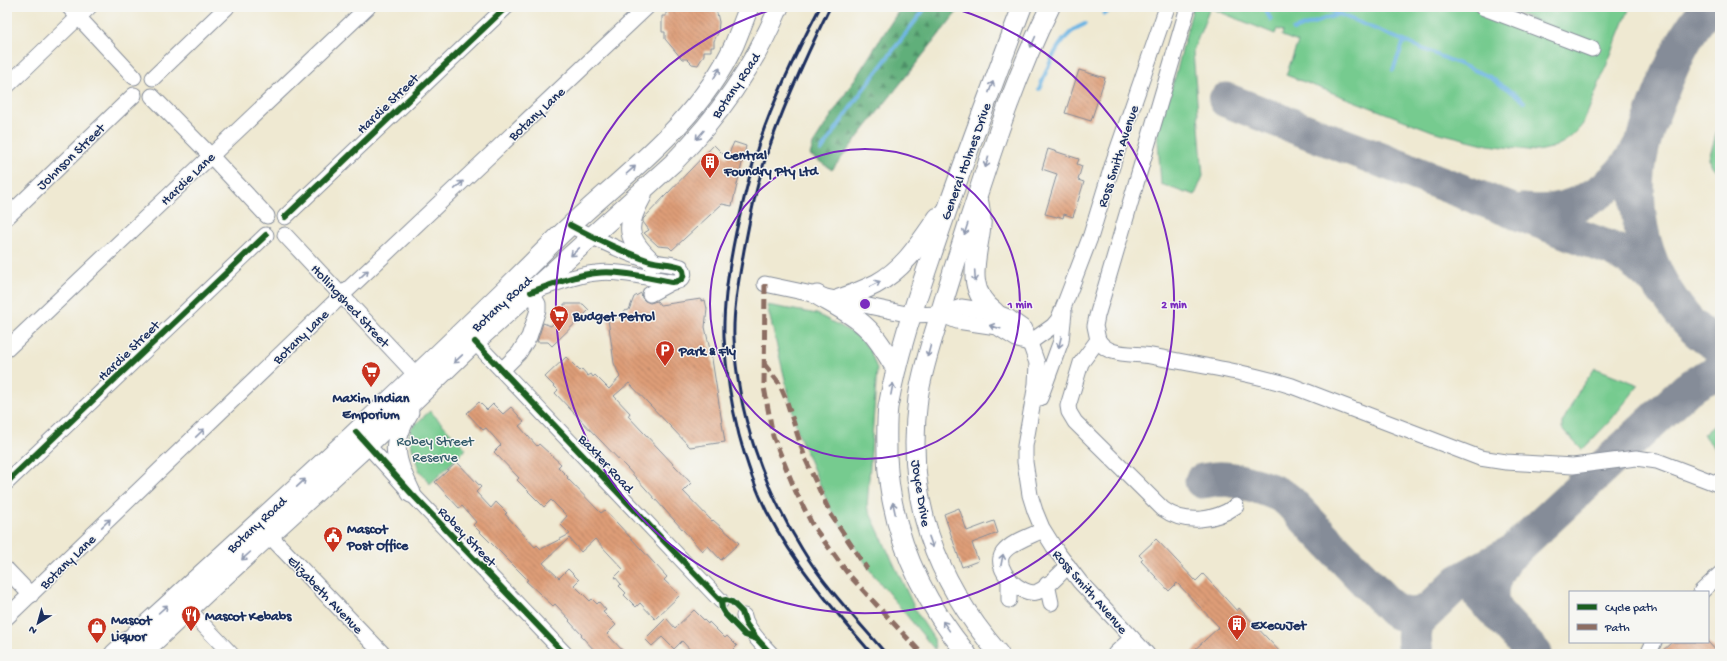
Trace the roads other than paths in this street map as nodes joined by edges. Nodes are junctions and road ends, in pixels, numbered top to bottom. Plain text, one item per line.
1 (90, 7) edge
2 (226, 7) edge
3 (368, 7) edge
4 (506, 7) edge
5 (647, 7) edge
6 (737, 7) edge
7 (748, 7) edge
8 (760, 7) edge
9 (779, 7) edge
10 (1022, 7) edge
11 (1050, 7) edge
12 (1167, 7) edge
13 (1188, 7) edge
14 (1482, 7) edge
15 (74, 12) edge
16 (736, 39) junction
17 (1592, 49) dead end
18 (134, 77) junction
19 (153, 78) junction
20 (7, 86) edge
21 (134, 96) junction
22 (152, 96) junction
23 (211, 156) junction
24 (645, 189) junction
25 (978, 192) junction
26 (952, 197) junction
27 (267, 216) junction
28 (7, 217) edge
29 (285, 217) junction
30 (570, 225) junction
31 (266, 235) junction
32 (285, 235) junction
33 (592, 236) junction
34 (652, 262) junction
35 (672, 282) junction
36 (765, 284) dead end
37 (531, 292) junction
38 (650, 294) dead end
39 (817, 295) junction
40 (342, 296) junction
41 (839, 300) junction
42 (1065, 304) junction
43 (995, 312) junction
44 (940, 314) junction
45 (911, 315) junction
46 (1098, 340) junction
47 (476, 342) junction
48 (1029, 343) junction
49 (902, 346) joint
50 (7, 349) edge
51 (896, 369) junction
52 (502, 370) junction
53 (422, 382) junction
54 (1027, 430) junction
55 (362, 439) junction
56 (7, 482) edge
57 (1720, 485) edge
58 (410, 493) junction
59 (1236, 506) dead end
60 (1043, 530) junction
61 (270, 535) junction
62 (1068, 566) junction
63 (7, 570) edge
64 (1720, 574) edge
65 (1009, 578) junction
66 (1047, 584) junction
67 (1702, 591) edge
68 (31, 595) junction
69 (1009, 600) dead end
70 (721, 601) dead end
71 (1051, 603) dead end
72 (189, 610) junction
73 (744, 616) dead end
74 (7, 617) edge
75 (1132, 638) junction
76 (1654, 643) edge
77 (114, 654) edge
78 (141, 654) edge
79 (231, 654) edge
80 (383, 654) edge
81 (565, 654) edge
82 (771, 654) edge
83 (967, 654) edge
84 (999, 654) edge
85 (1115, 654) edge
86 (1147, 654) edge
87 (1648, 654) edge

1 - 15 street
2 - 19 street
3 - 23 street, Hardie Lane
4 - 29 street, Hardie Street
40 -> 5 street, Botany Lane
6 - 16 main road
7 - 16 main road, Botany Road
8 - 16 main road
9 -> 24 main road, Botany Road
26 -> 10 main road, General Holmes Drive
11 -> 25 main road, General Holmes Drive
12 - 42 street, Ross Smith Avenue
13 - 46 street
14 - 17 street
15 - 18 street
15 - 20 street
30 -> 16 main road, Botany Road
18 - 19 street
18 - 21 street
19 - 22 street
21 - 22 street
21 - 28 street, Johnson Street
22 - 23 street
23 - 27 street
23 - 50 street, Hardie Lane
24 - 33 main road, Botany Road
24 - 34 main road
25 -> 43 main road
25 -> 44 main road, General Holmes Drive
41 -> 26 main road
26 - 45 main road, General Holmes Drive
27 - 29 street
27 - 31 street
29 - 32 street
30 - 33 street
30 - 53 main road, Botany Road
31 - 32 street
31 - 56 street, Hardie Street
32 - 40 street, Hollingshed Street
33 - 34 street
33 -> 37 main road, Botany Road
34 - 35 street
35 - 37 street
35 - 38 street
36 - 39 street
37 - 47 main road, Botany Road
37 - 52 street
39 - 41 street
39 - 51 main road
40 - 53 street, Hollingshed Street
68 -> 40 street, Botany Lane
41 - 45 street
42 - 48 street, Ross Smith Avenue
42 -> 54 street, Ross Smith Avenue
43 - 44 street, Ross Smith Avenue
43 - 48 street, Ross Smith Avenue
44 - 45 street
48 -> 44 street
44 -> 84 main road, Joyce Drive
45 - 49 main road, General Holmes Drive
46 - 57 street
46 - 59 street
47 - 52 street, Baxter Road
47 -> 53 main road, Botany Road
48 - 54 street, Ross Smith Avenue
49 - 51 main road, Joyce Drive
83 -> 51 main road, Joyce Drive
52 - 70 street, Baxter Road
53 - 55 main road, Botany Road
53 - 58 main road
54 - 60 street, Ross Smith Avenue
55 - 58 street, Robey Street
55 - 61 main road, Botany Road
77 -> 55 main road, Botany Road
58 - 81 street, Robey Street
60 - 62 street, Ross Smith Avenue
65 -> 60 street
61 -> 72 main road, Botany Road
61 - 80 street, Elizabeth Avenue
62 - 66 street
62 - 75 street, Ross Smith Avenue
63 - 68 street
64 - 67 street
65 - 66 street
65 - 69 street
66 - 71 street
68 - 74 street, Botany Lane
72 - 78 main road, Botany Road
72 - 79 street
73 - 82 street
75 - 85 street
75 - 86 street, Ross Smith Avenue
76 - 87 street

